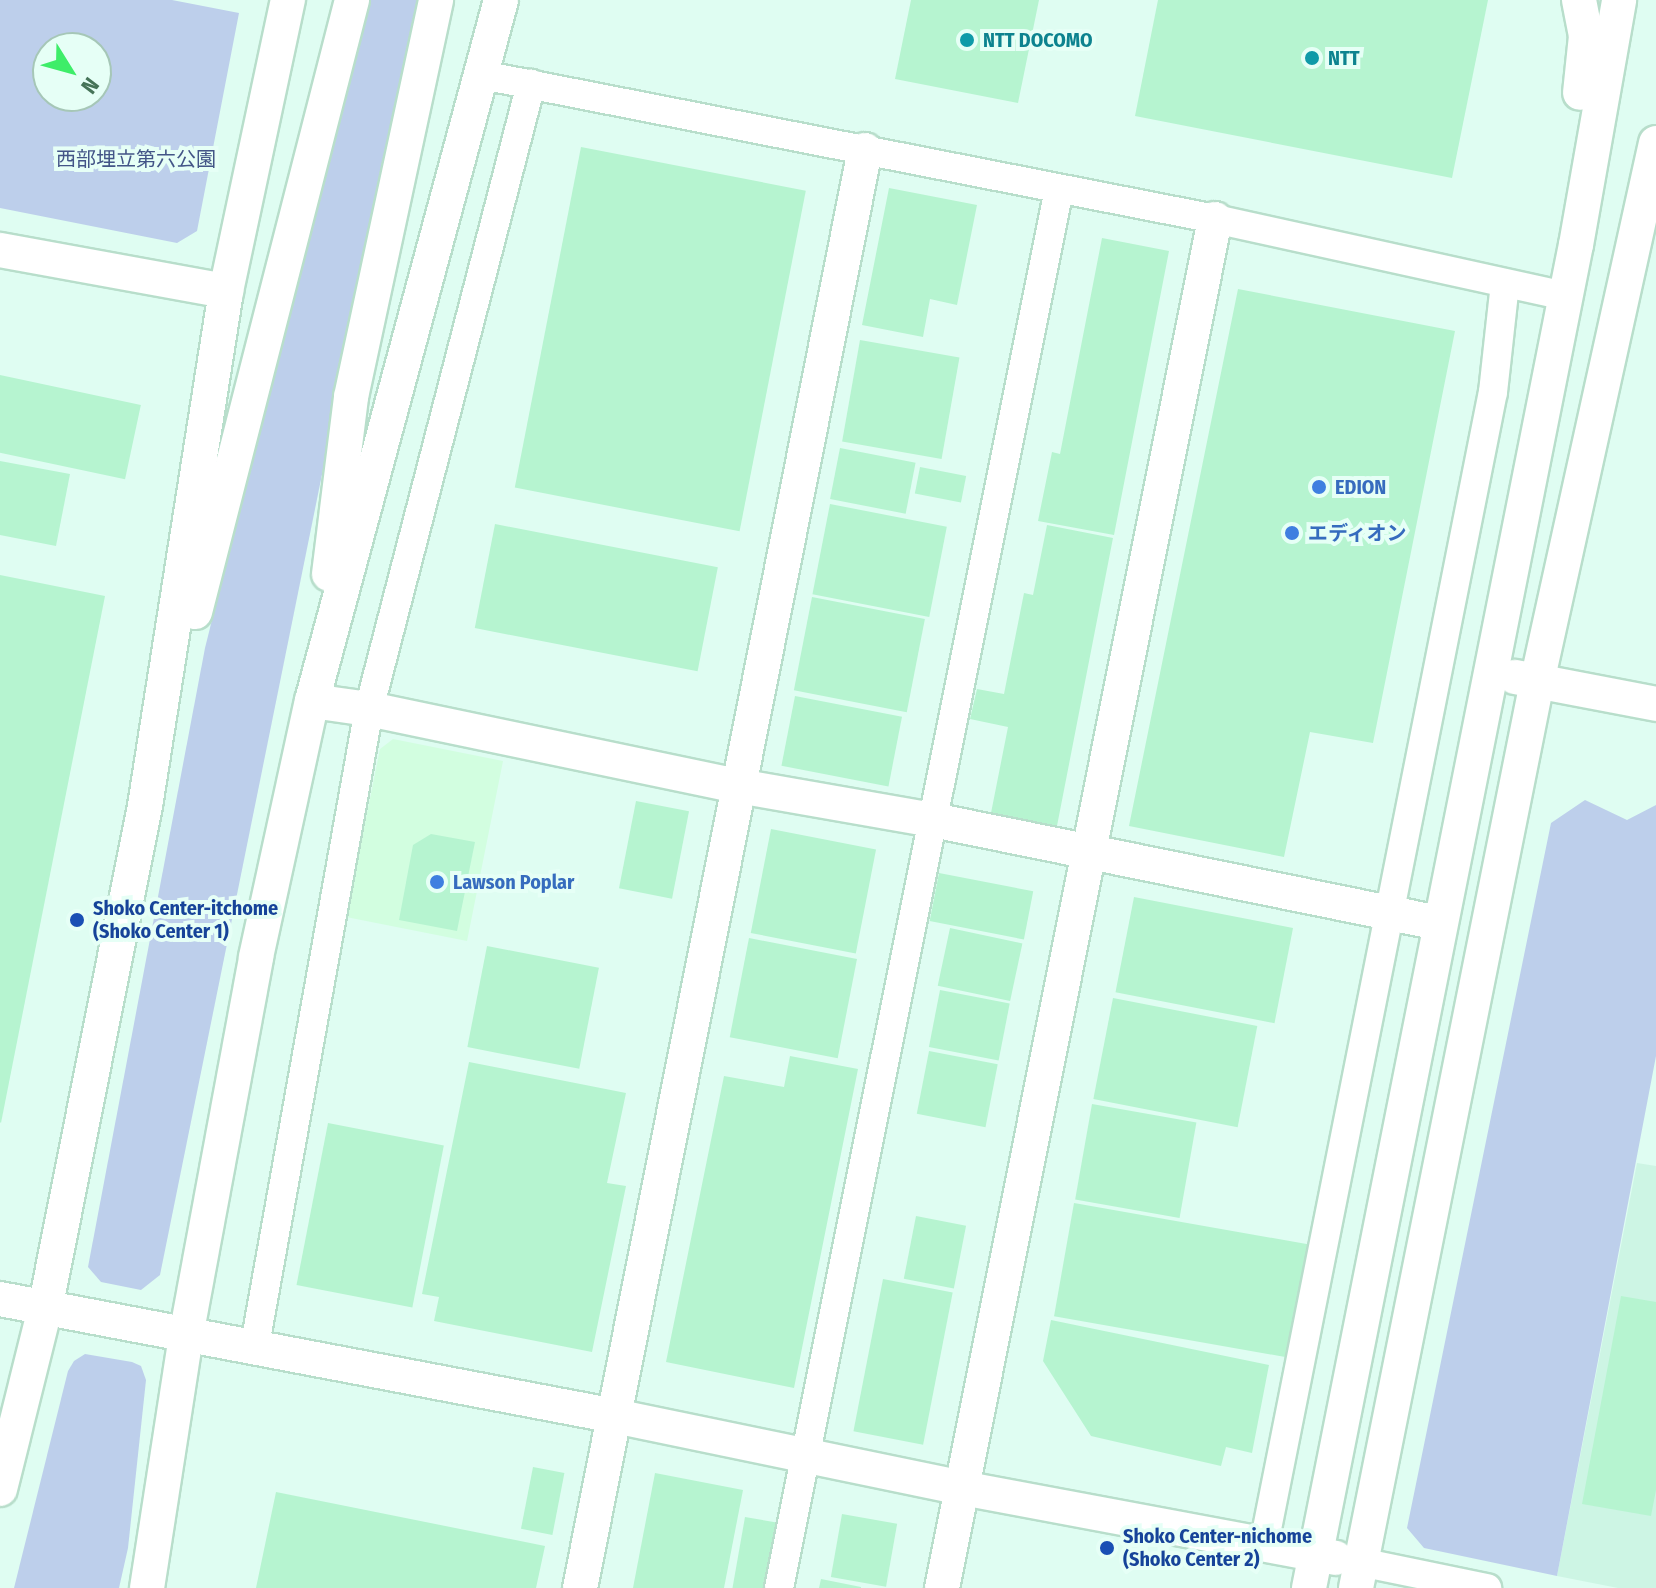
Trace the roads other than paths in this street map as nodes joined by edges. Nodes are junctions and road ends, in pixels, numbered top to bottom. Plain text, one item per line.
1 (288, 0) edge
2 (352, 0) edge
3 (436, 0) edge
4 (501, 0) edge
5 (1579, 0) edge
6 (1619, 0) edge
7 (482, 75) junction
8 (531, 84) junction
9 (1656, 143) edge
10 (865, 150) junction
11 (1652, 177) edge
12 (1059, 189) junction
13 (1215, 219) junction
14 (1576, 245) junction
15 (0, 250) edge
16 (1505, 284) junction
17 (226, 291) junction
18 (1565, 296) junction
19 (1491, 672) junction
20 (1537, 682) junction
21 (312, 701) junction
22 (1656, 704) edge
23 (369, 709) junction
24 (738, 786) junction
25 (145, 806) junction
26 (933, 820) junction
27 (1087, 852) junction
28 (1390, 914) junction
29 (1439, 923) junction
30 (0, 1299) edge
31 (45, 1309) junction
32 (186, 1336) junction
33 (254, 1350) junction
34 (615, 1416) junction
35 (805, 1456) junction
36 (962, 1488) junction
37 (0, 1489) edge
38 (1264, 1544) junction
39 (1316, 1554) junction
40 (1358, 1575) edge
41 (147, 1581) edge
42 (580, 1588) edge
43 (779, 1588) edge
44 (942, 1588) edge
45 (1309, 1588) edge
46 (1487, 1588) edge

1 - 17 street
2 - 25 street
3 - 21 street
4 - 7 street
5 - 14 street
6 - 14 street
7 - 8 street
7 - 21 street
8 - 10 street
8 - 23 street
9 - 11 street
10 - 12 street
10 - 24 street
11 - 20 street
12 - 13 street
12 - 26 street
13 - 16 street
13 - 27 street
14 - 18 street
15 - 17 street
16 - 18 street
16 - 28 street
17 - 25 street
18 - 19 street
19 - 20 street
19 - 29 street
20 - 22 street
20 - 40 street
21 - 23 street
21 - 32 street
23 - 24 street
23 - 33 street
24 - 26 street
24 - 34 street
25 - 31 street
26 - 27 street
26 - 35 street
27 - 28 street
27 - 36 street
28 - 29 street
28 - 38 street
29 - 39 street
30 - 31 street
31 - 32 street
31 - 37 street
32 - 33 street
32 - 41 street
33 - 34 street
34 - 35 street
34 - 42 street
35 - 36 street
35 - 43 street
36 - 38 street
36 - 44 street
38 - 39 street
39 - 40 street
39 - 45 street
40 - 46 street

